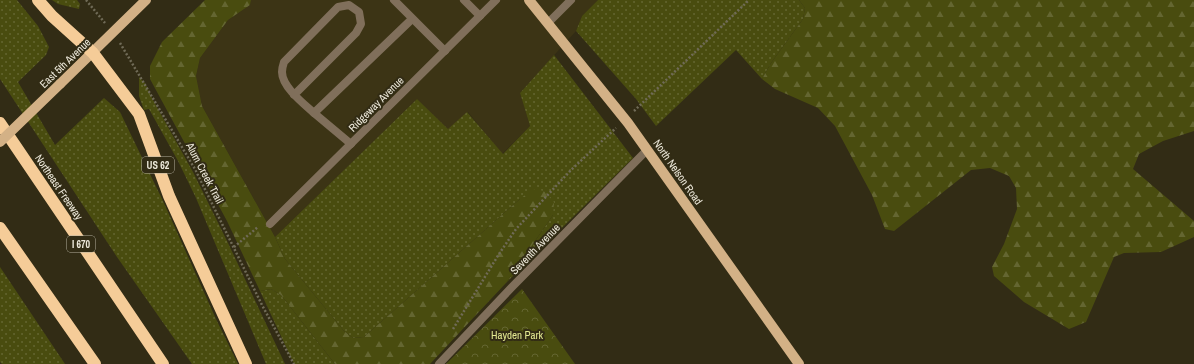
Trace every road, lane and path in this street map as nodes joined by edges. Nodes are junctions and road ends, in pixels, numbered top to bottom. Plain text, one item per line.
1 (38, 0) edge
2 (86, 0) edge
3 (146, 0) edge
4 (394, 0) edge
5 (464, 0) edge
6 (496, 0) edge
7 (529, 0) edge
8 (571, 0) edge
9 (749, 0) edge
10 (480, 16) junction
11 (412, 19) junction
12 (548, 23) junction
13 (114, 32) junction
14 (445, 51) junction
15 (93, 53) junction
16 (294, 95) junction
17 (314, 113) junction
18 (625, 119) junction
19 (0, 124) edge
20 (0, 142) edge
21 (351, 144) junction
22 (647, 150) junction
23 (270, 224) joint
24 (0, 228) edge
25 (234, 247) junction
26 (451, 332) dead end
27 (95, 364) edge
28 (163, 364) edge
29 (246, 364) edge
30 (294, 364) edge
31 (439, 364) edge
32 (799, 364) edge

1 - 15 highway
2 - 13 path, Alum Creek Trail
3 - 13 main road, East 5th Avenue
4 - 11 street
5 - 10 street
6 - 10 street, Ridgeway Avenue
7 - 12 main road, North Nelson Road
8 - 12 street
9 - 18 path
10 - 14 street, Ridgeway Avenue
11 - 14 street
11 - 17 street
12 - 18 main road, North Nelson Road
13 - 15 main road, East 5th Avenue
13 - 25 path, Alum Creek Trail
14 - 21 street, Ridgeway Avenue
15 - 20 main road, East 5th Avenue, bridge
15 - 29 highway, US 62
16 - 16 street
16 - 17 street
17 - 21 street
18 - 22 main road, North Nelson Road
18 - 26 path
19 - 28 highway, Northeast Freeway / I 670
21 - 23 street, Ridgeway Avenue
22 - 31 street, Seventh Avenue
22 - 32 main road, North Nelson Road
23 - 25 path
24 - 27 highway
25 - 30 path, Alum Creek Trail

